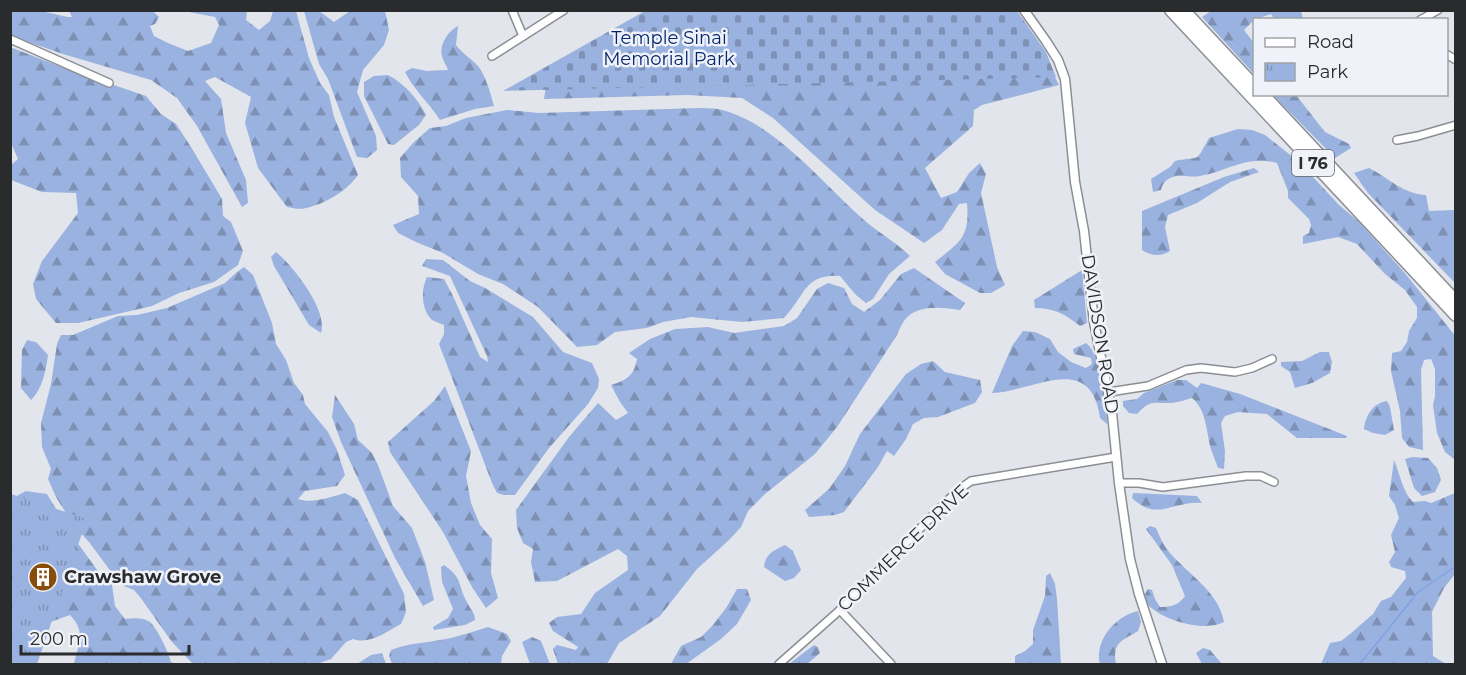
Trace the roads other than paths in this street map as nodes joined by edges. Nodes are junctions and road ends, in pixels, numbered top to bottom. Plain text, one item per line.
1 (512, 10) edge
2 (564, 10) edge
3 (1024, 10) edge
4 (1171, 10) edge
5 (1183, 10) edge
6 (1438, 10) edge
7 (1424, 18) edge
8 (524, 36) junction
9 (10, 39) edge
10 (492, 56) dead end
11 (109, 83) dead end
12 (1253, 85) edge
13 (1264, 96) edge
14 (1455, 125) edge
15 (1397, 140) dead end
16 (1455, 302) edge
17 (1455, 315) edge
18 (1272, 359) dead end
19 (1109, 392) junction
20 (1116, 457) junction
21 (1274, 482) dead end
22 (1119, 483) junction
23 (840, 610) junction
24 (779, 664) edge
25 (891, 664) edge
26 (1162, 664) edge

1 - 8 street
2 - 8 street
3 - 19 street, DAVIDSON ROAD
4 - 17 highway, I 76
5 - 12 highway
6 - 7 street
8 - 10 street
9 - 11 street
13 - 16 highway, I 76
14 - 15 street
18 - 19 street
19 - 20 street, DAVIDSON ROAD
20 - 22 street, DAVIDSON ROAD
20 - 23 street, COMMERCE DRIVE
21 - 22 street
22 - 26 street, DAVIDSON ROAD
23 - 24 street, COMMERCE DRIVE
23 - 25 street

